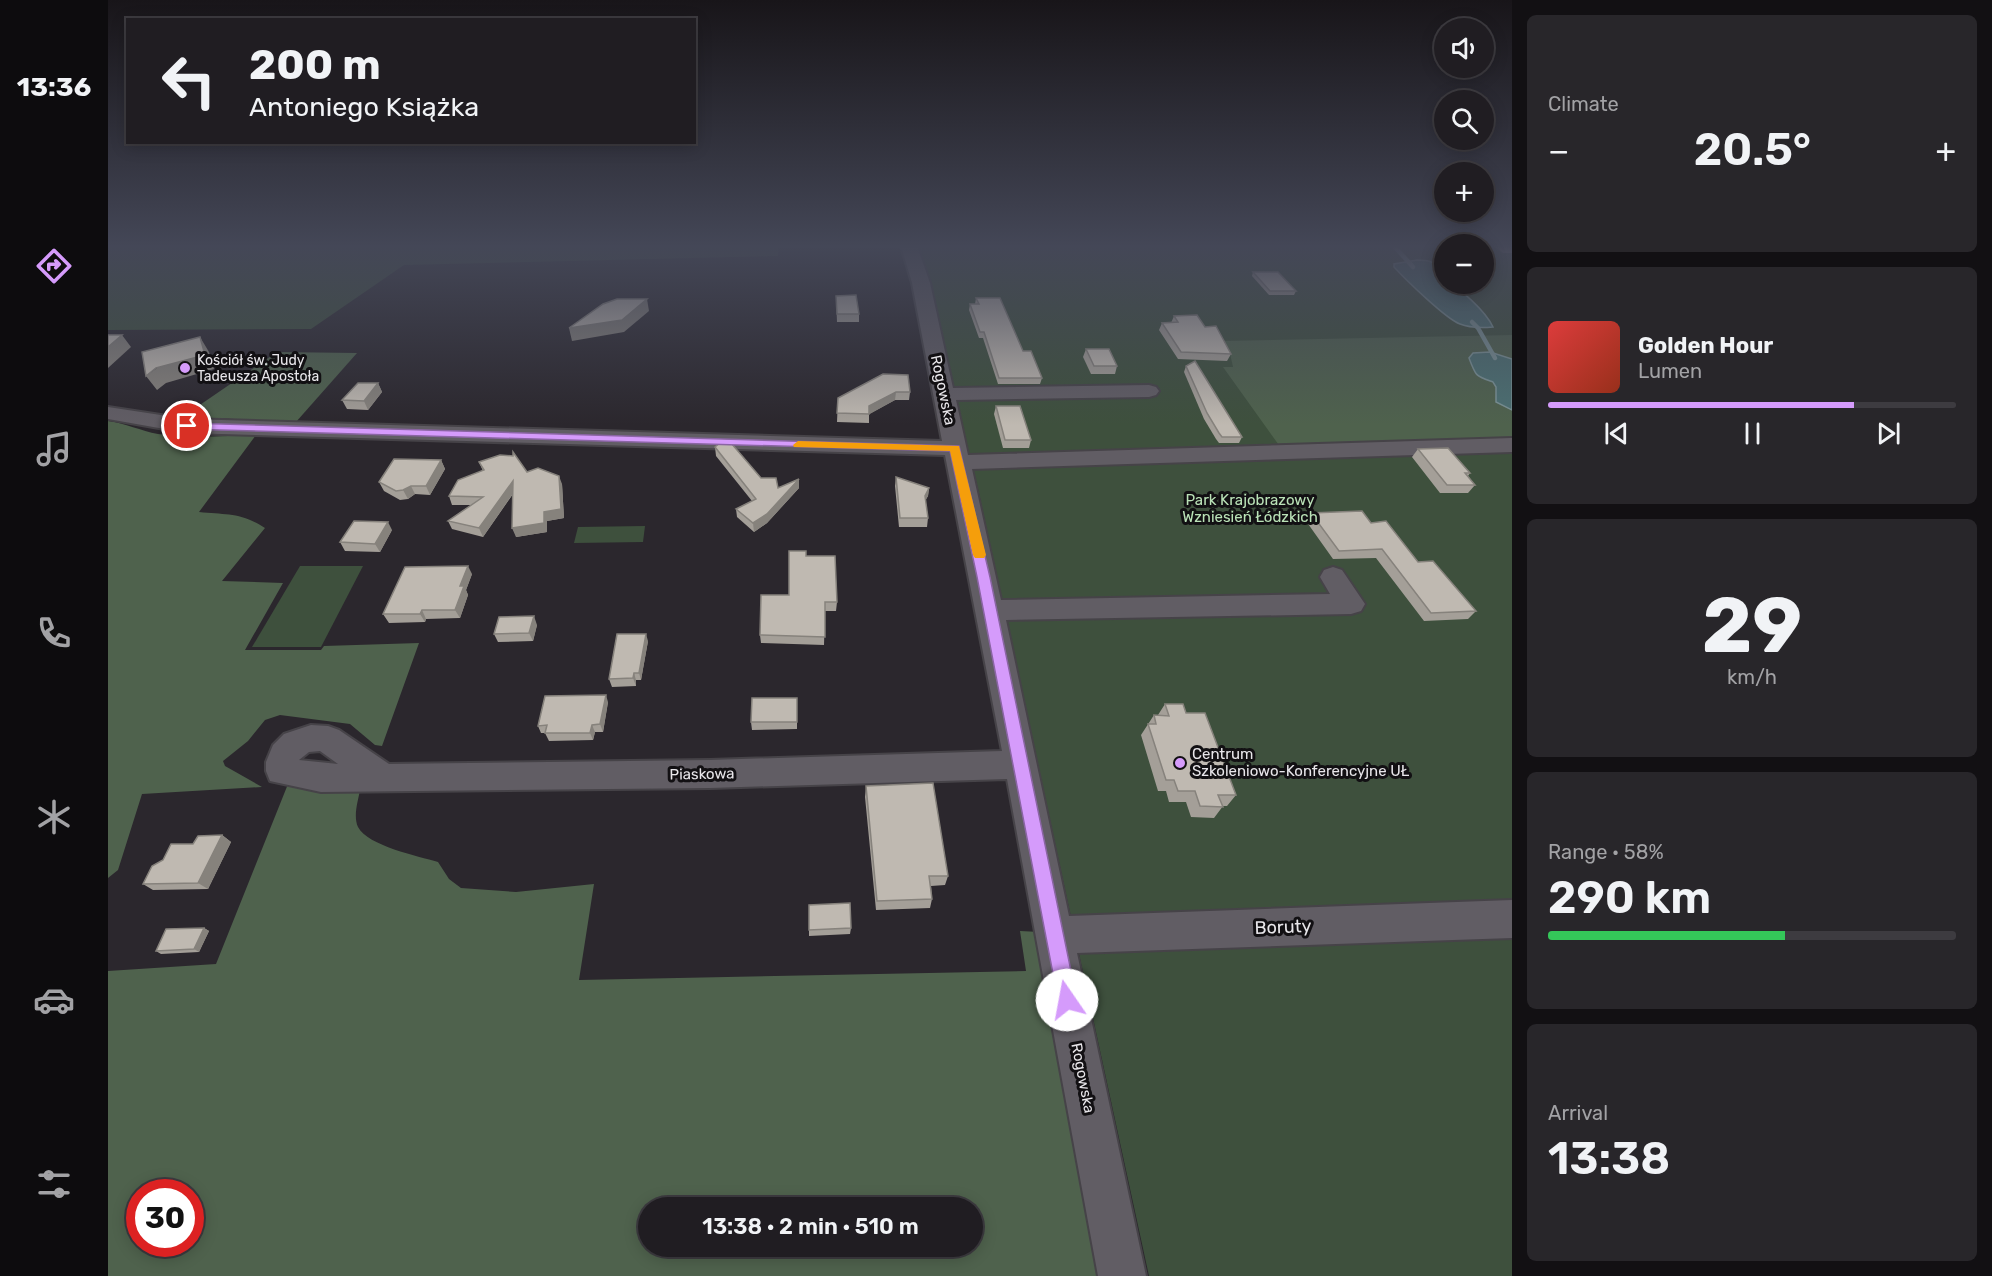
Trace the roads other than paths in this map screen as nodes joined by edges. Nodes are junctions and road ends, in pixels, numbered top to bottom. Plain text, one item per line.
1 (926, 306) edge
2 (1149, 391) dead end
3 (944, 394) junction
4 (108, 413) edge
5 (1512, 445) edge
6 (957, 455) junction
7 (1334, 577) dead end
8 (990, 610) junction
9 (1020, 765) junction
10 (384, 778) dead end
11 (1512, 920) edge
12 (1054, 935) junction
13 (1122, 1276) edge

1 - 3 street, Rogowska
2 - 3 street
3 - 6 street, Rogowska
4 - 6 street
5 - 6 street
6 - 8 street, Rogowska
7 - 8 street
8 - 9 street, Rogowska
9 - 10 street, Piaskowa
9 - 12 street, Rogowska
11 - 12 street, Boruty
12 - 13 street, Rogowska

